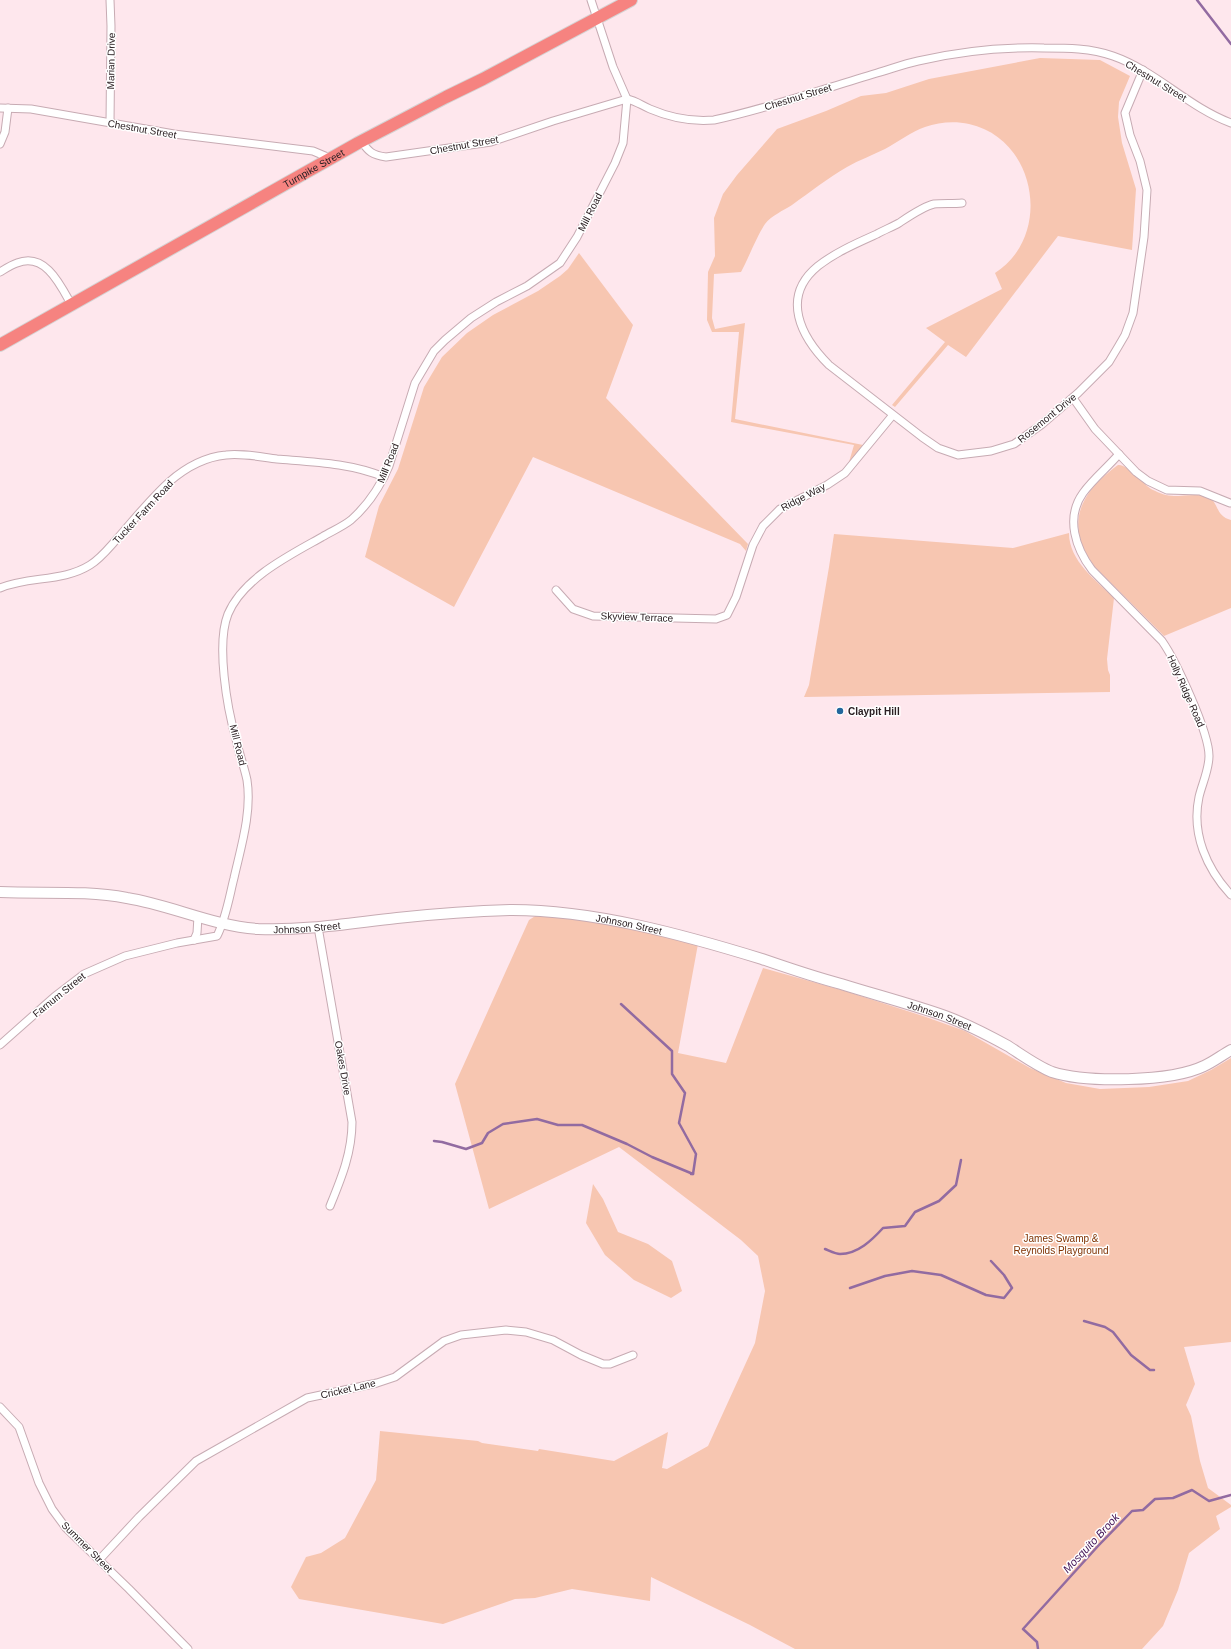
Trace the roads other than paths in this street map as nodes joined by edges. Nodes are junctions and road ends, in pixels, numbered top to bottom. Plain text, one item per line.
1 (110, 0) edge
2 (591, 0) edge
3 (631, 0) edge
4 (598, 18) junction
5 (1143, 70) junction
6 (627, 99) junction
7 (0, 108) edge
8 (8, 108) junction
9 (110, 123) junction
10 (1231, 123) edge
11 (361, 141) junction
12 (0, 144) edge
13 (332, 158) junction
14 (962, 203) dead end
15 (0, 272) edge
16 (71, 304) junction
17 (0, 344) edge
18 (1073, 398) junction
19 (892, 416) junction
20 (1119, 454) junction
21 (384, 477) junction
22 (1230, 503) edge
23 (0, 588) edge
24 (556, 590) dead end
25 (727, 615) joint
26 (0, 892) edge
27 (1231, 895) edge
28 (198, 916) junction
29 (223, 924) junction
30 (318, 927) junction
31 (194, 940) junction
32 (0, 1045) edge
33 (1231, 1050) edge
34 (330, 1206) dead end
35 (633, 1356) dead end
36 (0, 1407) edge
37 (99, 1560) junction
38 (188, 1649) edge

1 - 9 street, Marian Drive
2 - 4 street, Mill Road
3 - 4 highway, Turnpike Street
4 - 6 street, Mill Road
4 - 11 highway, Turnpike Street
5 - 6 street, Chestnut Street
5 - 10 street, Chestnut Street
5 - 18 street, Rosemont Drive
6 - 11 street, Chestnut Street
6 - 21 street, Mill Road
7 - 8 street, Chestnut Street
8 - 9 street, Chestnut Street
8 - 12 street
9 - 13 street, Chestnut Street
11 - 13 highway, Turnpike Street
13 - 16 highway, Turnpike Street
14 - 19 street, Rosemont Drive
15 - 16 street
16 - 17 highway, Turnpike Street
18 - 19 street, Rosemont Drive
18 - 20 street
19 - 25 street, Ridge Way
20 - 22 street
20 - 27 street, Holly Ridge Road
21 - 23 street, Tucker Farm Road
21 - 29 street, Mill Road
24 - 25 street, Skyview Terrace
26 - 28 street, Johnson Street
28 - 29 street, Johnson Street
28 - 31 street
29 - 30 street, Johnson Street
29 - 31 street, Farnum Street
30 - 33 street, Johnson Street
30 - 34 street, Oakes Drive
31 - 32 street, Farnum Street
35 - 37 street, Cricket Lane
36 - 37 street, Summer Street
37 - 38 street, Summer Street

